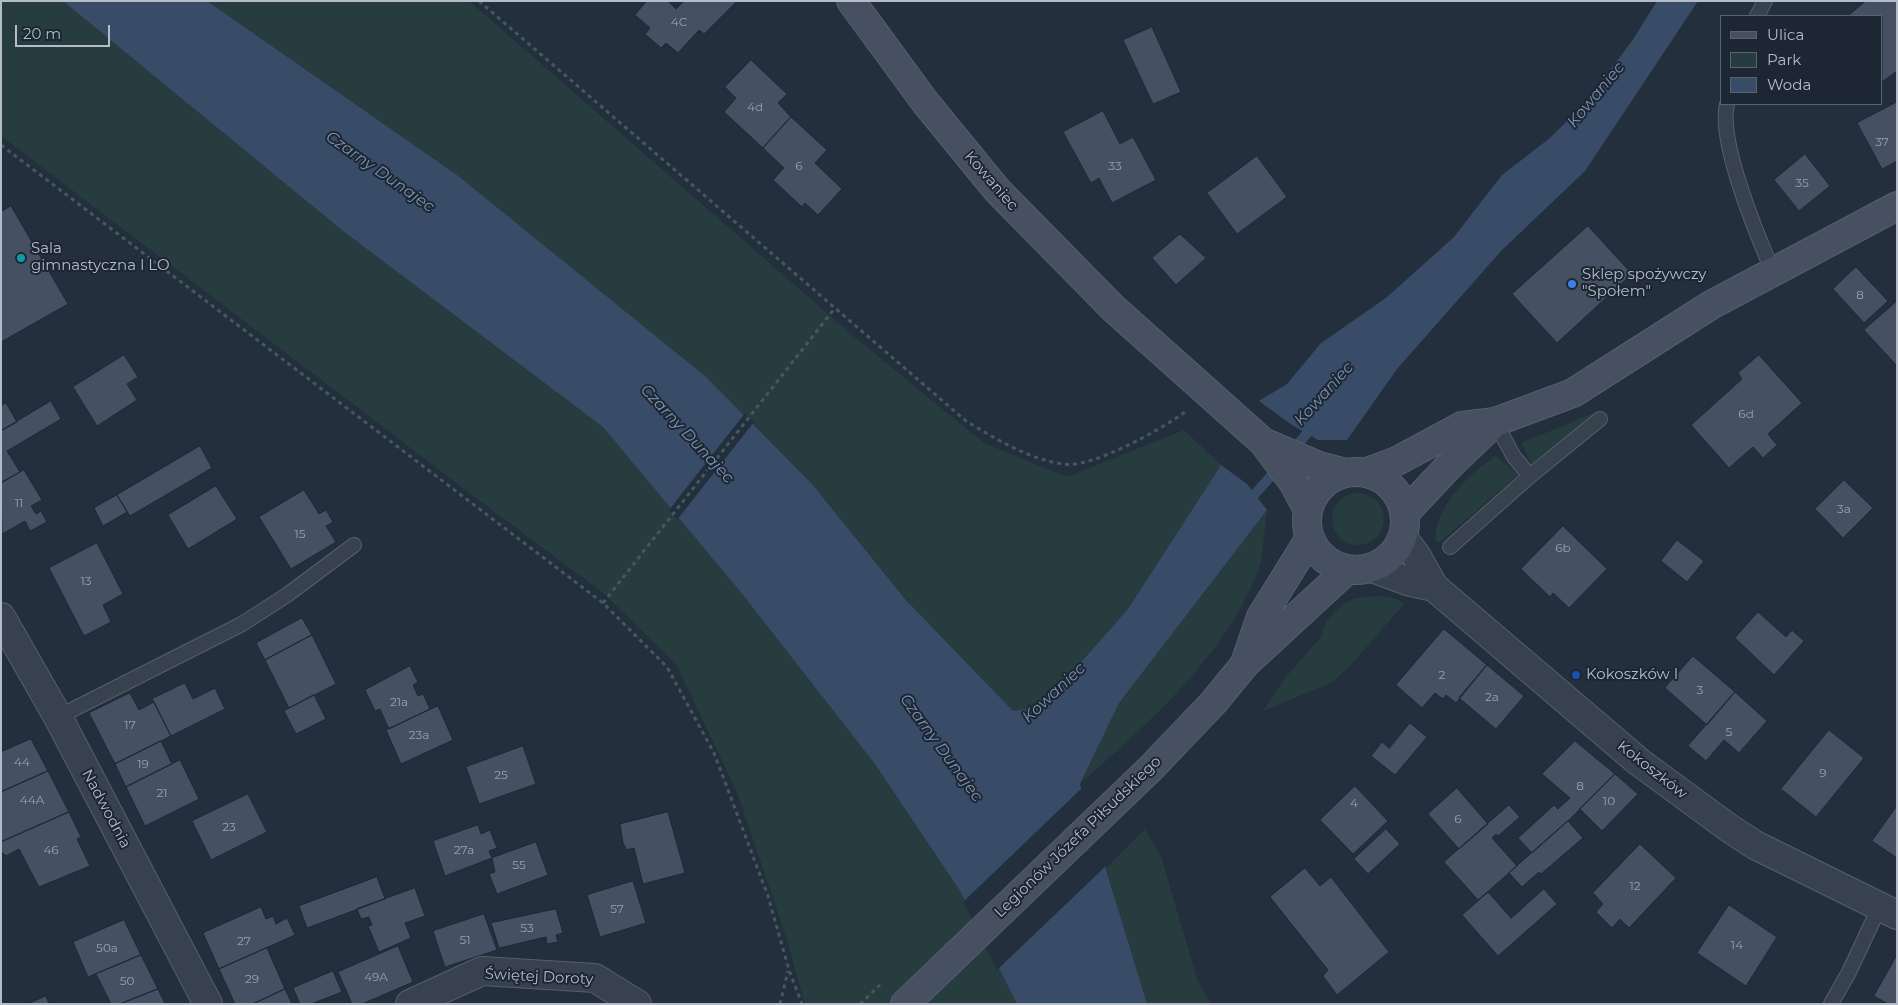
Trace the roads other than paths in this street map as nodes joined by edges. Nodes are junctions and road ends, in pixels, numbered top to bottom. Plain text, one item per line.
1 (851, 1) edge
2 (1764, 1) edge
3 (1757, 15) edge
4 (1727, 105) edge
5 (1897, 206) edge
6 (1773, 272) junction
7 (1600, 419) dead end
8 (1495, 422) junction
9 (1263, 442) junction
10 (1355, 473) junction
11 (1530, 476) junction
12 (1308, 510) junction
13 (1404, 525) junction
14 (1310, 538) junction
15 (354, 545) dead end
16 (1450, 547) dead end
17 (1360, 569) junction
18 (1434, 587) junction
19 (1, 617) edge
20 (1245, 664) junction
21 (58, 716) junction
22 (1888, 911) edge
23 (208, 1004) edge
24 (410, 1004) edge
25 (638, 1004) edge
26 (905, 1004) edge
27 (1831, 1004) edge

1 - 9 street, Kowaniec
2 - 3 lane
4 - 6 lane
5 - 6 street
6 - 8 street
7 - 11 lane
8 - 10 street
8 - 11 lane
8 - 13 street
9 - 10 street, Kowaniec
9 - 12 street, Kowaniec
10 - 12 street
10 - 13 street
11 - 16 lane
12 - 14 street
13 - 17 street
13 - 18 street, Kokoszków
14 - 17 street
14 - 20 street, Legionów Józefa Piłsudskiego
15 - 21 lane
17 - 18 street, Kokoszków
17 - 20 street, Legionów Józefa Piłsudskiego
18 - 22 street, Kokoszków
19 - 21 street, Nadwodnia
20 - 26 street, Legionów Józefa Piłsudskiego
21 - 23 street, Nadwodnia
22 - 27 lane
24 - 25 street, Świętej Doroty

